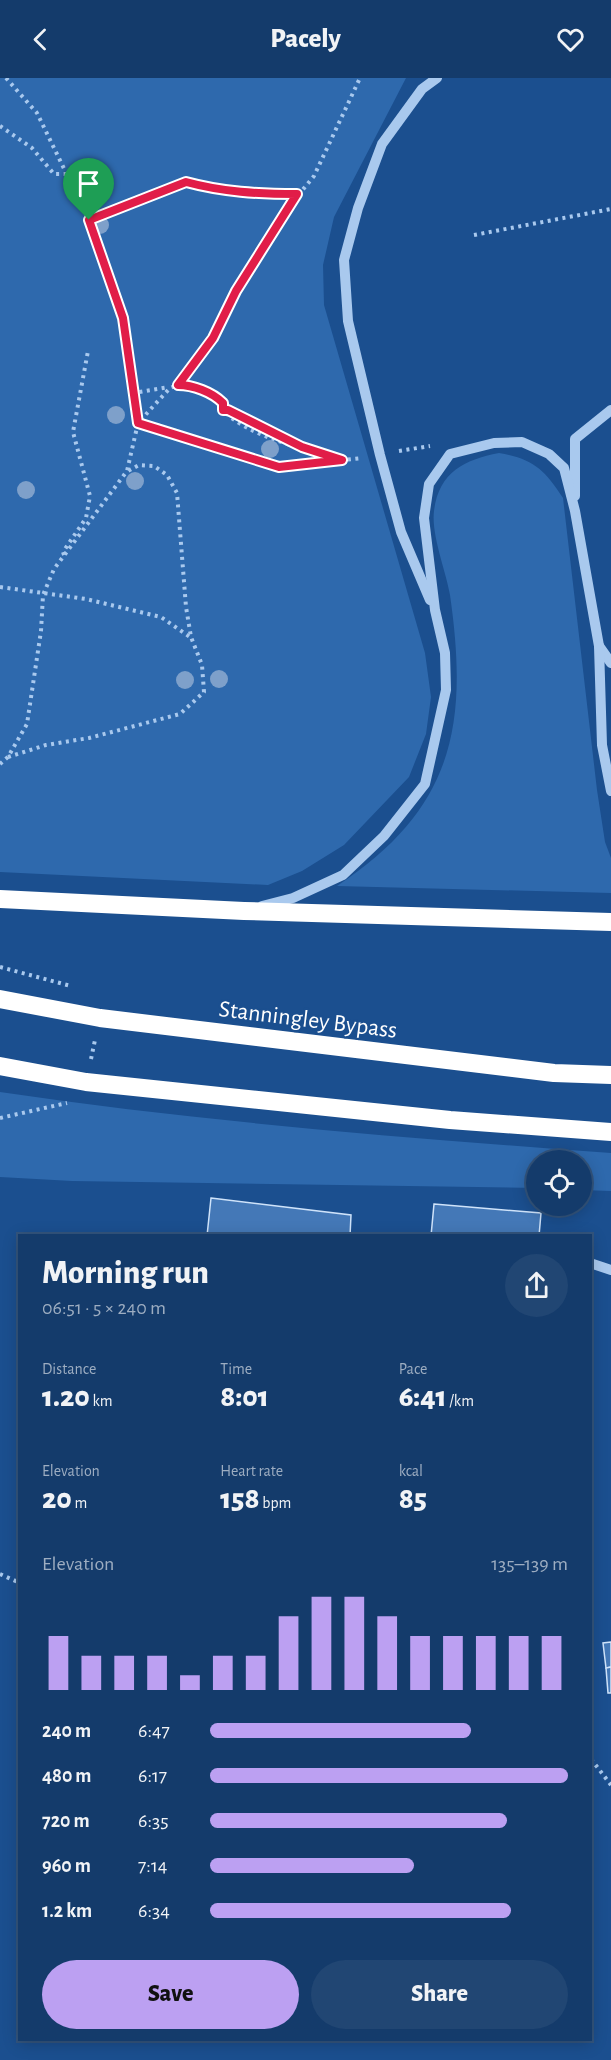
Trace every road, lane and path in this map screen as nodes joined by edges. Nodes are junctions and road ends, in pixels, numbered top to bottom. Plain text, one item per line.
1 (6, 78) edge
2 (360, 78) edge
3 (437, 78) edge
4 (0, 126) edge
5 (66, 174) junction
6 (297, 194) junction
7 (611, 209) edge
8 (89, 220) junction
9 (474, 235) dead end
10 (88, 351) dead end
11 (178, 385) junction
12 (170, 387) junction
13 (134, 397) junction
14 (223, 410) junction
15 (611, 410) edge
16 (138, 423) junction
17 (438, 446) dead end
18 (302, 447) junction
19 (380, 455) junction
20 (342, 460) junction
21 (127, 471) junction
22 (575, 511) junction
23 (64, 556) junction
24 (0, 587) edge
25 (44, 595) junction
26 (435, 610) junction
27 (191, 637) junction
28 (599, 646) junction
29 (611, 663) edge
30 (8, 757) junction
31 (0, 764) edge
32 (611, 791) edge
33 (0, 899) edge
34 (244, 911) junction
35 (611, 922) edge
36 (0, 967) edge
37 (77, 988) dead end
38 (0, 999) edge
39 (100, 1018) junction
40 (0, 1066) edge
41 (611, 1075) edge
42 (86, 1082) junction
43 (0, 1118) edge
44 (611, 1132) edge
45 (593, 1264) dead end
46 (611, 1270) edge
47 (0, 1574) edge
48 (18, 1582) edge
49 (592, 1760) edge
50 (611, 1785) edge

1 - 5 path
2 - 6 path
3 - 19 lane
4 - 5 path
5 - 8 path
6 - 8 path
6 - 11 path
7 - 9 path
8 - 13 path
10 - 23 path
11 - 12 path
11 - 14 path
12 - 13 path
12 - 16 path
13 - 16 path
14 - 18 path
14 - 18 path
15 - 22 lane
16 - 20 path
16 - 21 path
17 - 19 path
18 - 20 path
19 - 20 path
19 - 26 lane
21 - 23 path
21 - 27 path
22 - 26 lane
22 - 28 lane
23 - 25 path
24 - 25 path
25 - 27 path
25 - 30 path
26 - 34 lane
27 - 30 path
28 - 29 lane
28 - 32 lane
30 - 31 path
33 - 34 highway
34 - 35 highway
36 - 37 path
38 - 39 highway, Stanningley Bypass
39 - 41 highway, Stanningley Bypass
39 - 42 path
40 - 42 highway
42 - 43 path
42 - 44 highway
45 - 46 lane
47 - 48 path
49 - 50 path

